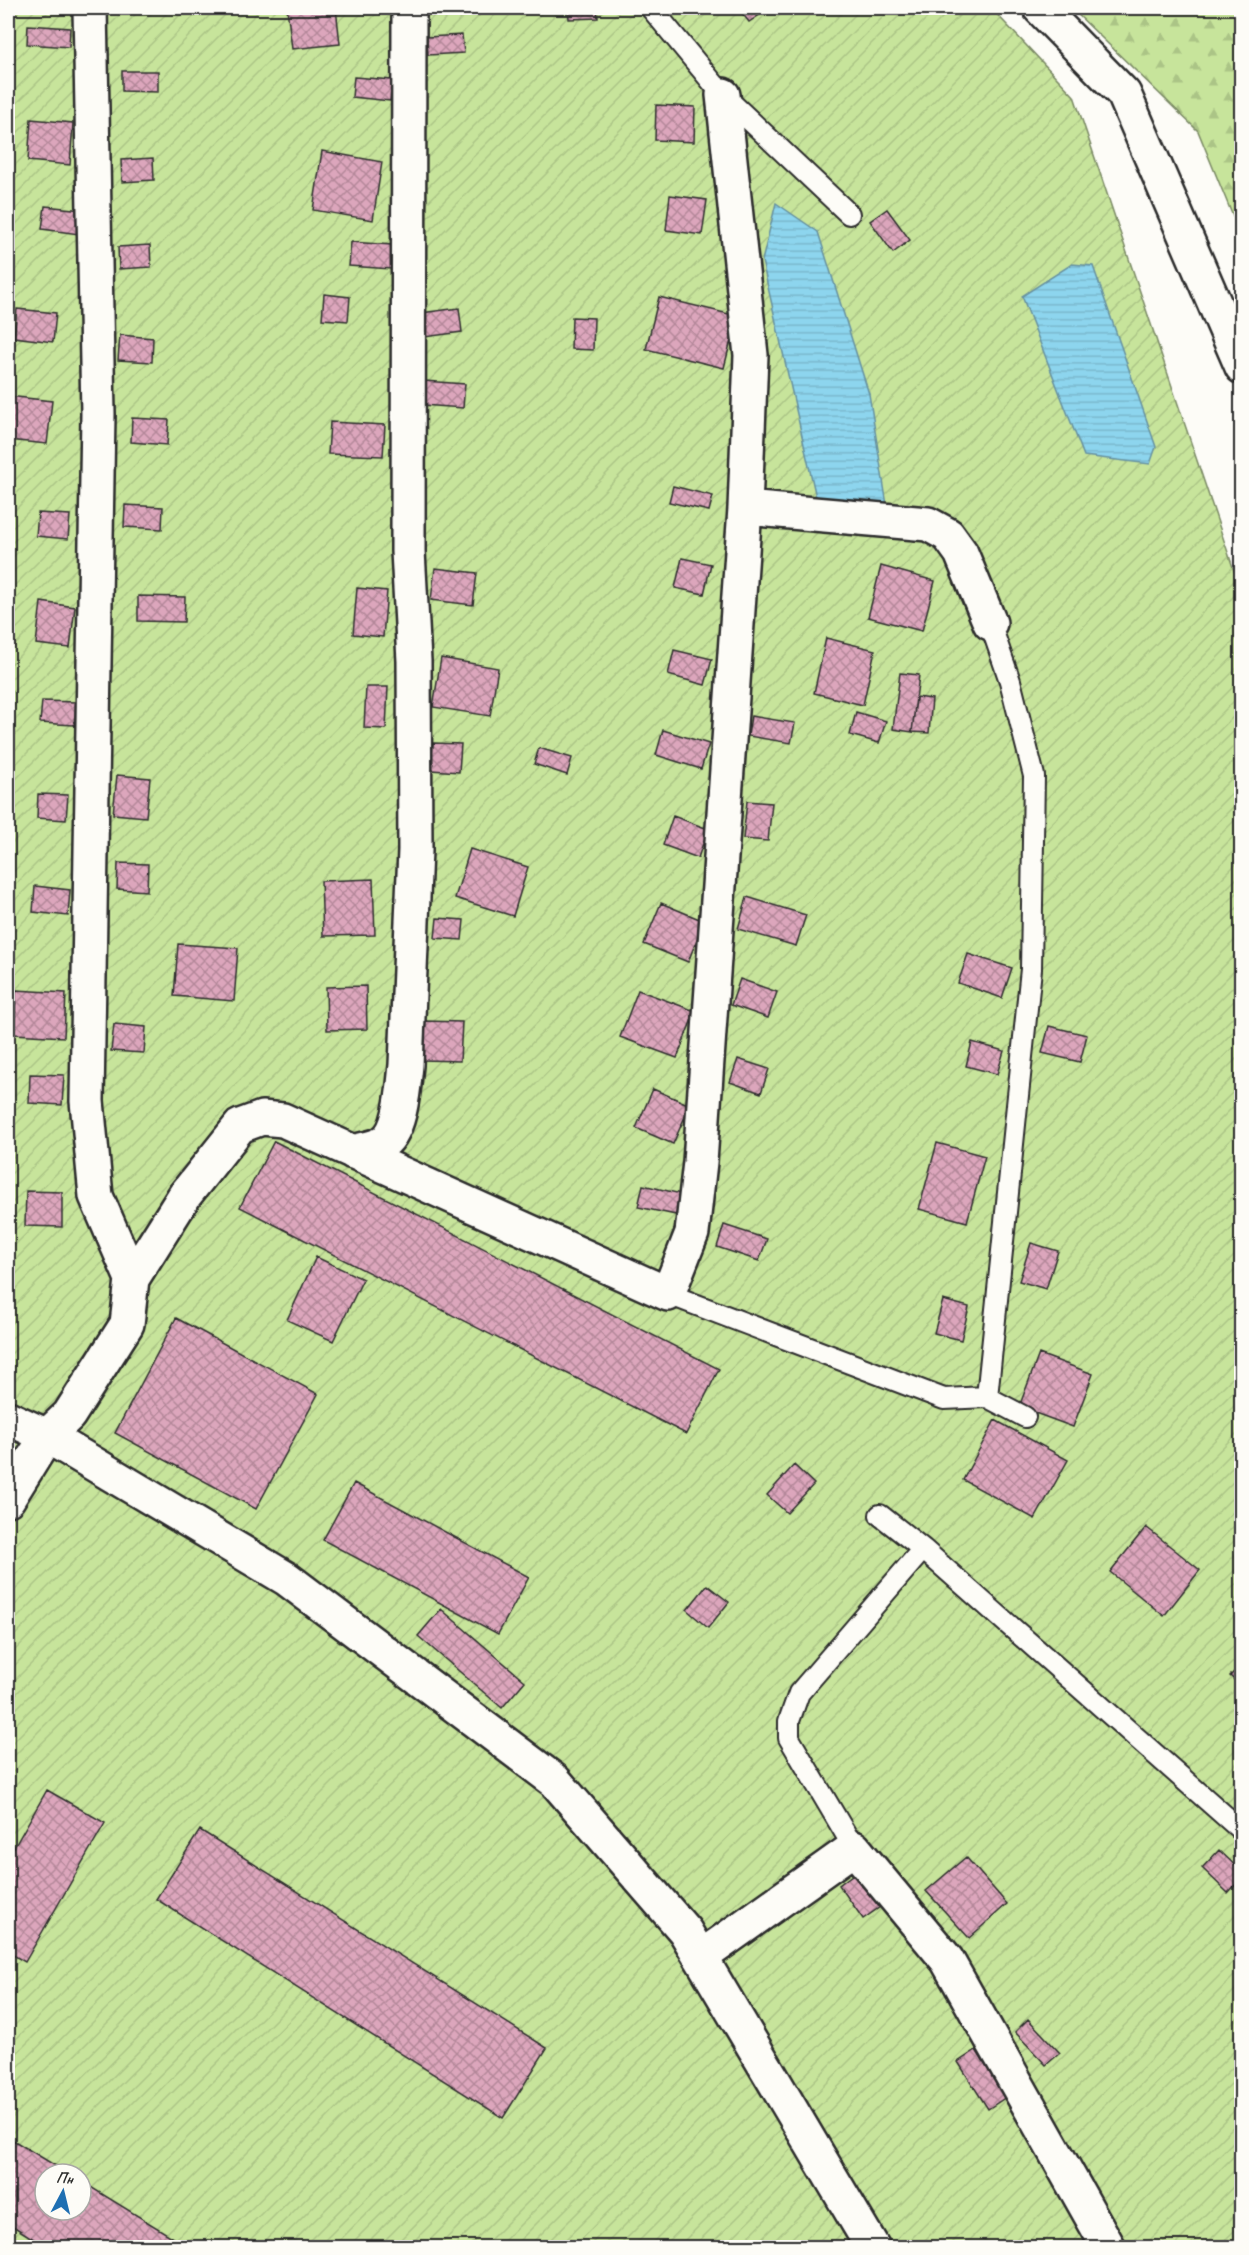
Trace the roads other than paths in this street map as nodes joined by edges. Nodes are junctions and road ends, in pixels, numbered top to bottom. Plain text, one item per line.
1 (90, 8) edge
2 (409, 8) edge
3 (651, 8) edge
4 (1040, 8) edge
5 (723, 95) junction
6 (849, 214) dead end
7 (1242, 367) edge
8 (745, 508) junction
9 (990, 623) joint
10 (353, 1152) junction
11 (132, 1279) junction
12 (668, 1294) junction
13 (987, 1397) junction
14 (1025, 1417) dead end
15 (8, 1418) edge
16 (47, 1436) junction
17 (8, 1499) edge
18 (880, 1515) dead end
19 (923, 1549) junction
20 (1242, 1831) edge
21 (854, 1848) junction
22 (701, 1958) junction
23 (873, 2247) edge
24 (1109, 2247) edge

1 - 11 street
2 - 10 street
3 - 5 lane
4 - 7 street
5 - 6 lane
5 - 8 street
8 - 9 street
8 - 12 street
9 - 13 lane
10 - 11 street
10 - 12 street
11 - 16 street
12 - 13 lane
13 - 14 lane
15 - 16 street
16 - 17 street
16 - 22 street
18 - 19 lane
19 - 20 lane
19 - 21 lane
21 - 22 street
21 - 24 street
22 - 23 street

